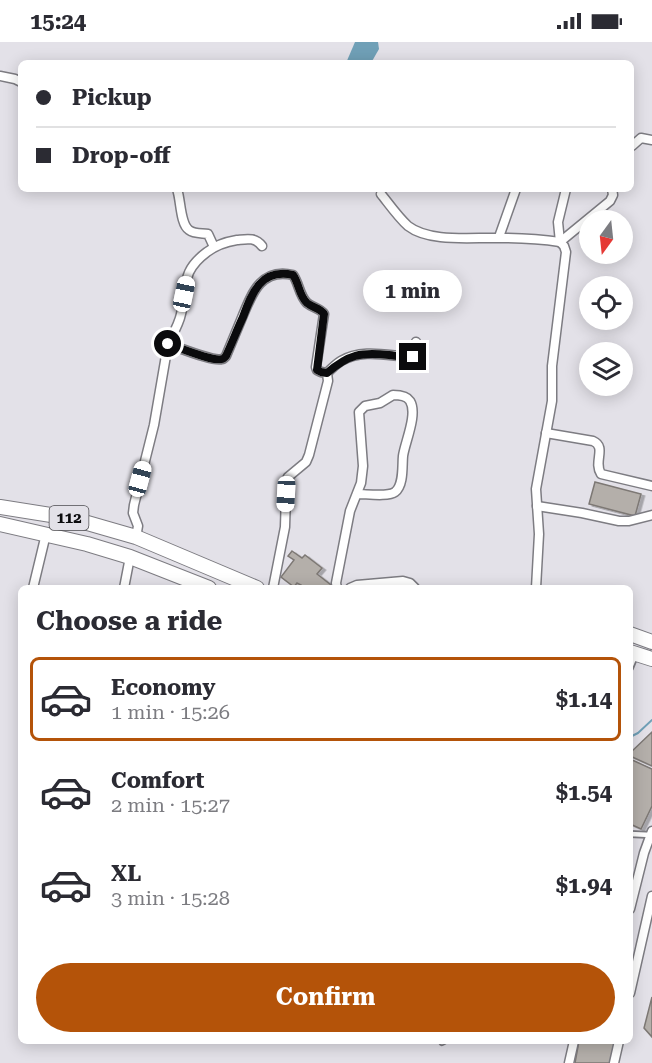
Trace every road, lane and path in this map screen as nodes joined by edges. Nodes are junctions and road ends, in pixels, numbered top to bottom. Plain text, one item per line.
1 (0, 76) edge
2 (18, 81) edge
3 (652, 140) edge
4 (634, 144) edge
5 (178, 192) edge
6 (515, 192) edge
7 (565, 192) edge
8 (612, 192) edge
9 (381, 194) dead end
10 (499, 237) junction
11 (560, 242) junction
12 (262, 246) dead end
13 (214, 247) junction
14 (416, 342) dead end
15 (168, 344) junction
16 (327, 373) junction
17 (546, 433) junction
18 (652, 486) edge
19 (358, 494) junction
20 (537, 506) junction
21 (0, 507) edge
22 (652, 515) edge
23 (0, 524) edge
24 (46, 534) junction
25 (136, 537) junction
26 (130, 557) junction
27 (34, 585) edge
28 (125, 585) edge
29 (201, 585) edge
30 (250, 585) edge
31 (274, 585) edge
32 (336, 585) edge
33 (357, 585) edge
34 (412, 585) edge
35 (536, 585) edge
36 (633, 635) edge
37 (652, 642) edge
38 (633, 653) edge
39 (652, 658) edge
40 (633, 834) edge
41 (652, 834) edge
42 (652, 896) edge
43 (633, 897) edge
44 (633, 966) edge
45 (573, 1044) edge
46 (619, 1044) edge
47 (569, 1063) edge
48 (614, 1063) edge

1 - 2 street
3 - 4 street
5 - 13 street
6 - 10 street
7 - 11 street
8 - 11 street
9 - 10 street
10 - 11 street
11 - 17 street
12 - 13 street
13 - 15 street
14 - 16 street
15 - 16 street
15 - 25 street
16 - 31 street
17 - 18 street
17 - 20 street
19 - 19 street
19 - 32 street
20 - 22 street
20 - 35 street
21 - 25 main road, 112
23 - 24 main road, 112
24 - 26 main road, 112
24 - 27 street
25 - 26 main road
25 - 30 main road, 112
26 - 28 street
26 - 29 main road, 112
33 - 34 street
36 - 37 main road
38 - 39 main road
40 - 41 lane
41 - 43 street
42 - 44 street
45 - 47 street
46 - 48 street

